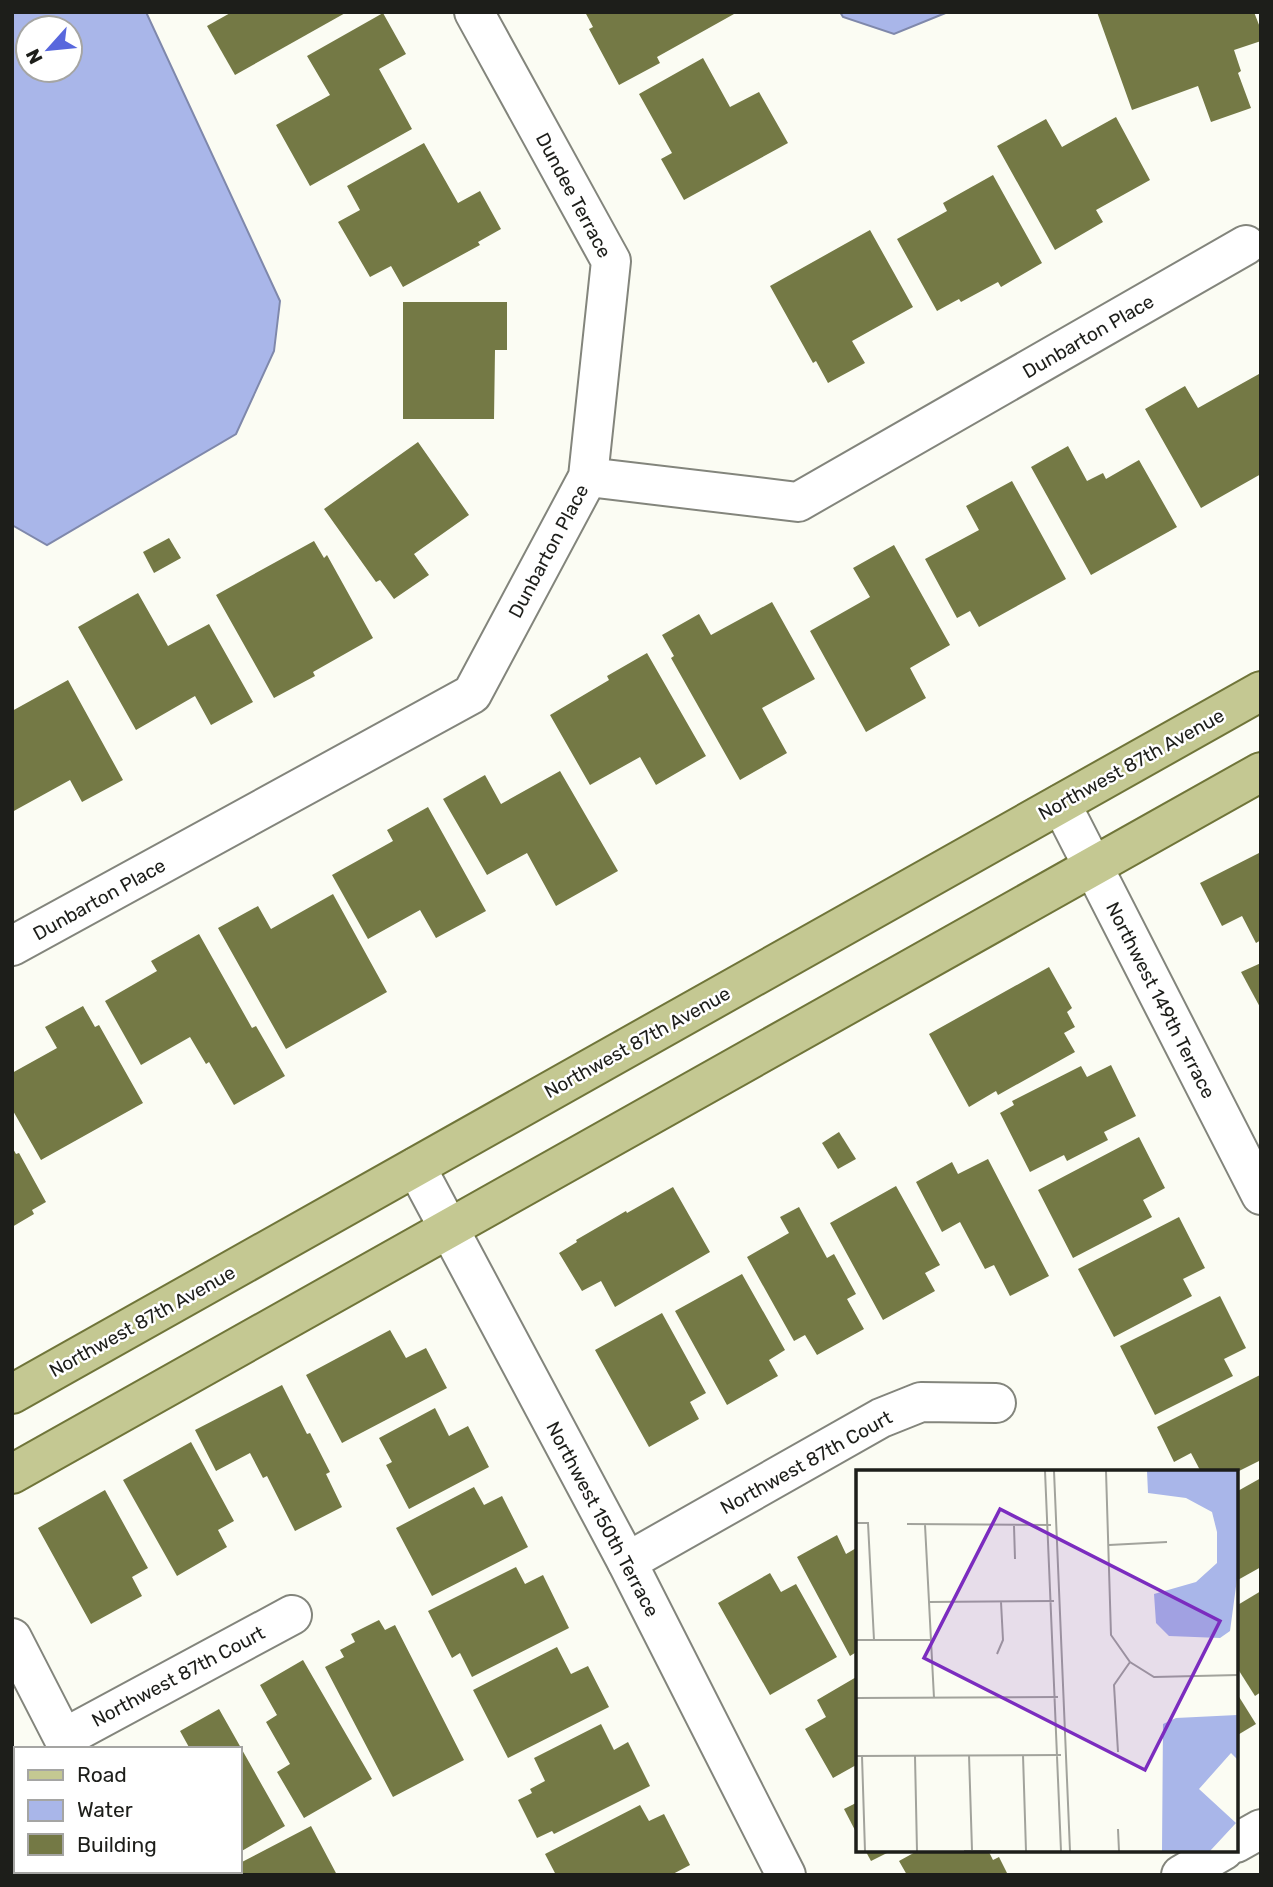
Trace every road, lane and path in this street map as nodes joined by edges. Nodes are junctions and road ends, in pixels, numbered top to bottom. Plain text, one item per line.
1 (474, 12) edge
2 (1246, 245) dead end
3 (588, 477) junction
4 (1261, 691) edge
5 (1261, 772) edge
6 (1061, 804) junction
7 (1093, 866) junction
8 (12, 946) edge
9 (416, 1167) junction
10 (1261, 1195) edge
11 (449, 1228) junction
12 (12, 1394) edge
13 (996, 1403) dead end
14 (12, 1474) edge
15 (627, 1562) junction
16 (292, 1615) dead end
17 (12, 1638) edge
18 (66, 1743) edge
19 (1261, 1829) edge
20 (1238, 1842) edge
21 (1221, 1852) edge
22 (786, 1875) edge
23 (1181, 1875) edge

1 - 3 street, Dundee Terrace
2 - 3 street, Dunbarton Place
3 - 8 street, Dunbarton Place
4 - 6 main road, Northwest 87th Avenue
5 - 7 main road
6 - 7 street, Northwest 149th Terrace
6 - 9 main road, Northwest 87th Avenue
7 - 10 street, Northwest 149th Terrace
7 - 11 main road
9 - 11 street, Northwest 150th Terrace
9 - 12 main road, Northwest 87th Avenue
11 - 14 main road
11 - 15 street, Northwest 150th Terrace
13 - 15 street, Northwest 87th Court
15 - 22 street, Northwest 150th Terrace
16 - 18 street, Northwest 87th Court
17 - 18 street
19 - 20 street
21 - 23 street

